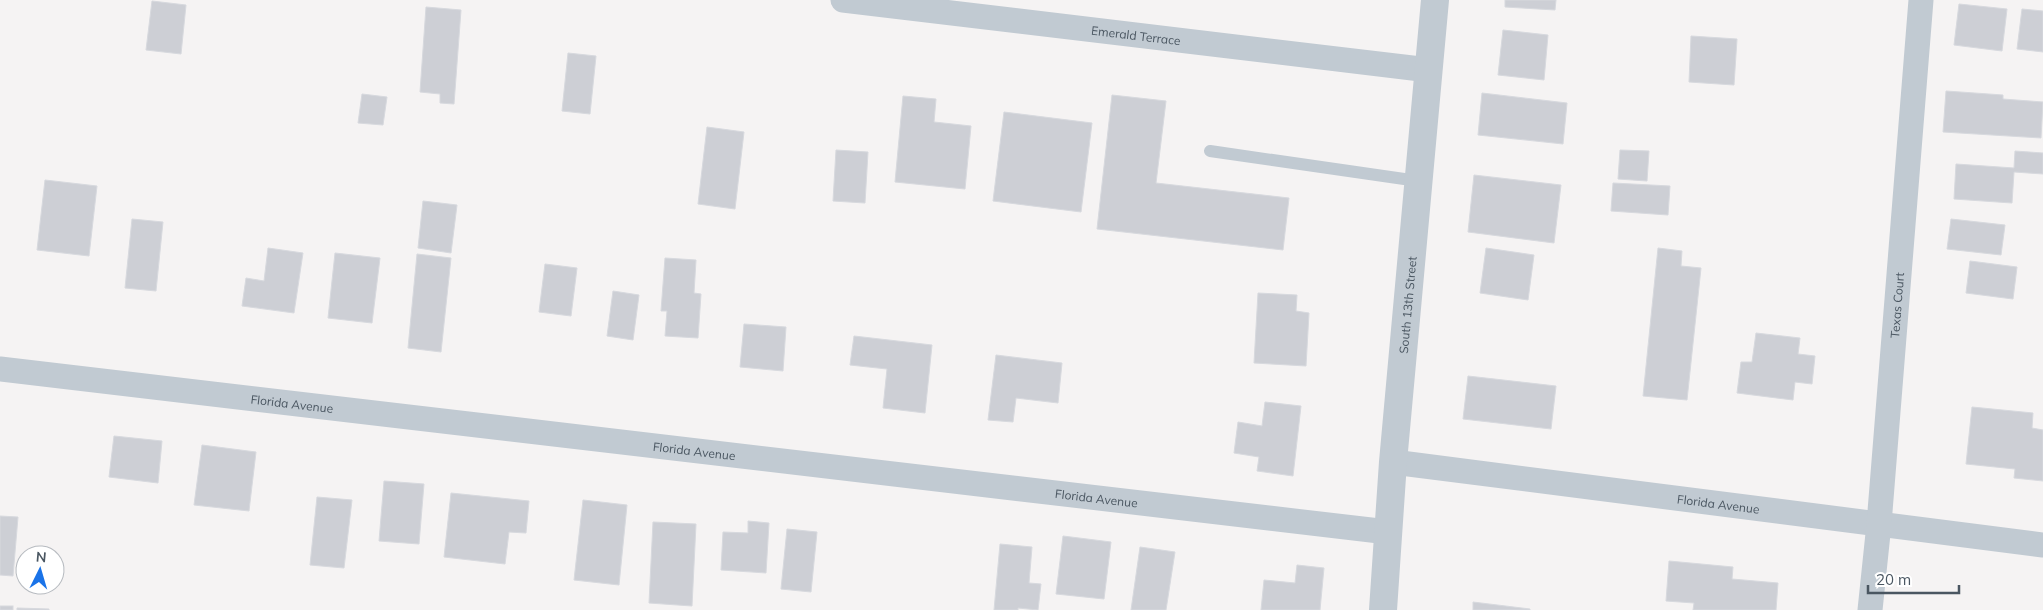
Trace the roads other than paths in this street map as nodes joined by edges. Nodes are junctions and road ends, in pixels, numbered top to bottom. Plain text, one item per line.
1 (843, 0) edge
2 (1435, 0) edge
3 (1921, 0) edge
4 (1429, 70) junction
5 (1210, 151) dead end
6 (1418, 181) junction
7 (0, 369) edge
8 (1394, 462) junction
9 (1879, 524) junction
10 (1388, 532) junction
11 (2043, 545) edge
12 (1383, 610) edge
13 (1870, 610) edge

1 - 4 street, Emerald Terrace
2 - 4 street, South 13th Street
3 - 9 street, Texas Court
4 - 6 street, South 13th Street
5 - 6 lane
6 - 8 street, South 13th Street
7 - 10 street, Florida Avenue
8 - 9 street, Florida Avenue
8 - 10 street, South 13th Street
9 - 11 street, Florida Avenue
9 - 13 street, Texas Court
10 - 12 street, South 13th Street

